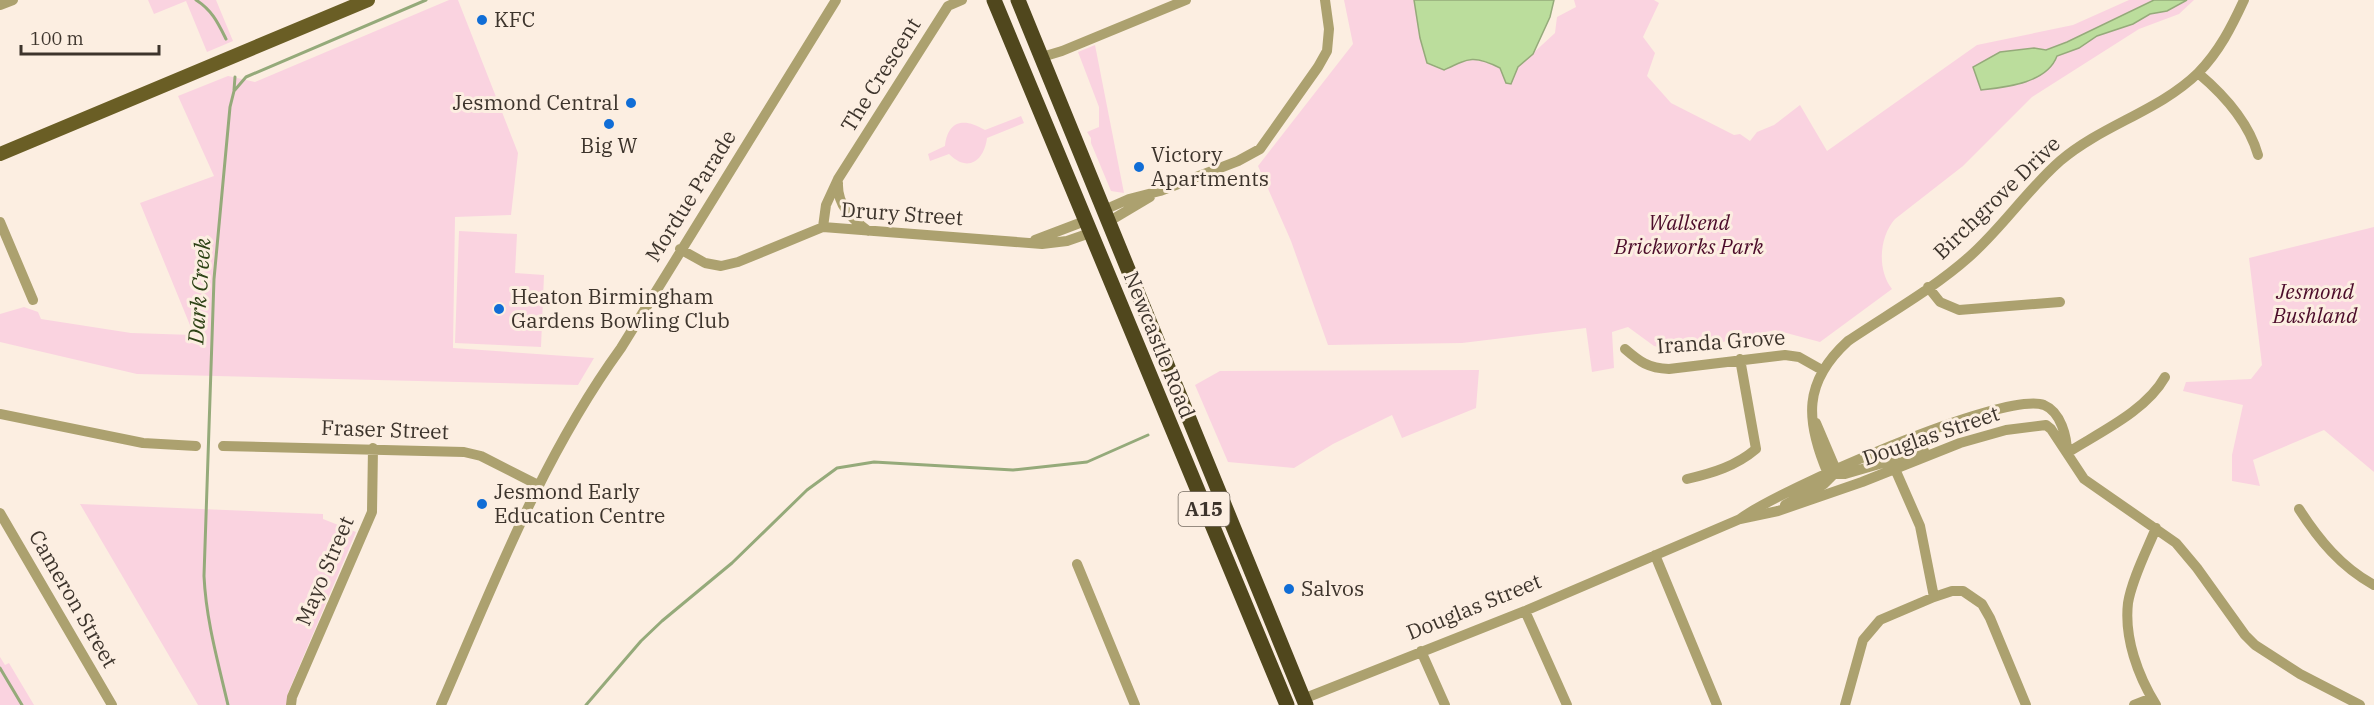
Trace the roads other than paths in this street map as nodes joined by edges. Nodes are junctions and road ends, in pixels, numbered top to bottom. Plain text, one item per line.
1 (13, 0) edge
2 (368, 0) edge
3 (836, 0) edge
4 (962, 0) edge
5 (994, 0) edge
6 (1018, 0) edge
7 (1186, 0) edge
8 (1325, 0) edge
9 (2244, 0) edge
10 (0, 5) edge
11 (1042, 57) junction
12 (2198, 73) junction
13 (0, 154) edge
14 (2258, 155) dead end
15 (838, 179) junction
16 (1106, 216) junction
17 (0, 222) edge
18 (823, 227) junction
19 (1088, 227) junction
20 (868, 231) junction
21 (680, 249) junction
22 (1928, 287) junction
23 (33, 300) dead end
24 (2060, 302) dead end
25 (1625, 349) dead end
26 (1740, 359) junction
27 (1822, 370) junction
28 (2165, 376) dead end
29 (0, 414) edge
30 (1960, 443) junction
31 (196, 446) dead end
32 (224, 446) dead end
33 (373, 448) junction
34 (2067, 453) junction
35 (1895, 469) junction
36 (1833, 473) junction
37 (1687, 479) dead end
38 (538, 484) junction
39 (2299, 509) dead end
40 (1778, 511) junction
41 (0, 513) edge
42 (1740, 519) junction
43 (2156, 528) junction
44 (1655, 555) junction
45 (1077, 564) dead end
46 (2374, 585) edge
47 (1934, 597) junction
48 (1526, 611) junction
49 (1421, 651) junction
50 (2154, 701) edge
51 (1849, 703) edge
52 (1297, 704) edge
53 (112, 705) edge
54 (291, 705) edge
55 (441, 705) edge
56 (1136, 705) edge
57 (1445, 705) edge
58 (1567, 705) edge
59 (1717, 705) edge
60 (2026, 705) edge
61 (2134, 705) edge
62 (2360, 705) edge

1 - 10 street
2 - 13 main road
3 - 21 street, Mordue Parade
4 - 15 street, The Crescent
5 - 19 highway, Newcastle Road / A15
6 - 11 highway, Newcastle Road / A15
7 - 11 street
8 - 16 street
9 - 12 street, Birchgrove Drive
11 - 16 highway, Newcastle Road / A15
12 - 14 street
12 - 22 street, Birchgrove Drive
15 - 18 street, The Crescent
15 - 20 street
16 - 19 highway
16 - 52 highway, Newcastle Road / A15
17 - 23 street
18 - 20 street, Drury Street
18 - 21 street, Drury Street
19 - 20 street, Drury Street
19 - 52 highway, Newcastle Road / A15
21 - 38 street, Mordue Parade
22 - 24 street
22 - 27 street, Birchgrove Drive
25 - 26 street, Iranda Grove
26 - 27 street, Iranda Grove
26 - 37 street
27 - 36 street, Birchgrove Drive
28 - 34 street
29 - 31 street
30 - 34 street, Douglas Street
30 - 35 street, Douglas Street
30 - 36 street
32 - 33 street, Fraser Street
33 - 38 street, Fraser Street
33 - 54 street, Mayo Street
34 - 36 street, Douglas Street
34 - 43 street
35 - 40 street, Douglas Street
35 - 47 street
36 - 40 street
36 - 42 street, Douglas Street
38 - 55 street, Mordue Parade
39 - 46 street
40 - 42 street, Douglas Street
41 - 53 street, Cameron Street
42 - 44 street, Douglas Street
43 - 50 street
43 - 62 street
44 - 48 street, Douglas Street
44 - 59 street
45 - 56 street
47 - 51 street
47 - 60 street
48 - 49 street, Douglas Street
48 - 58 street
49 - 52 street, Douglas Street
49 - 57 street
50 - 61 street

